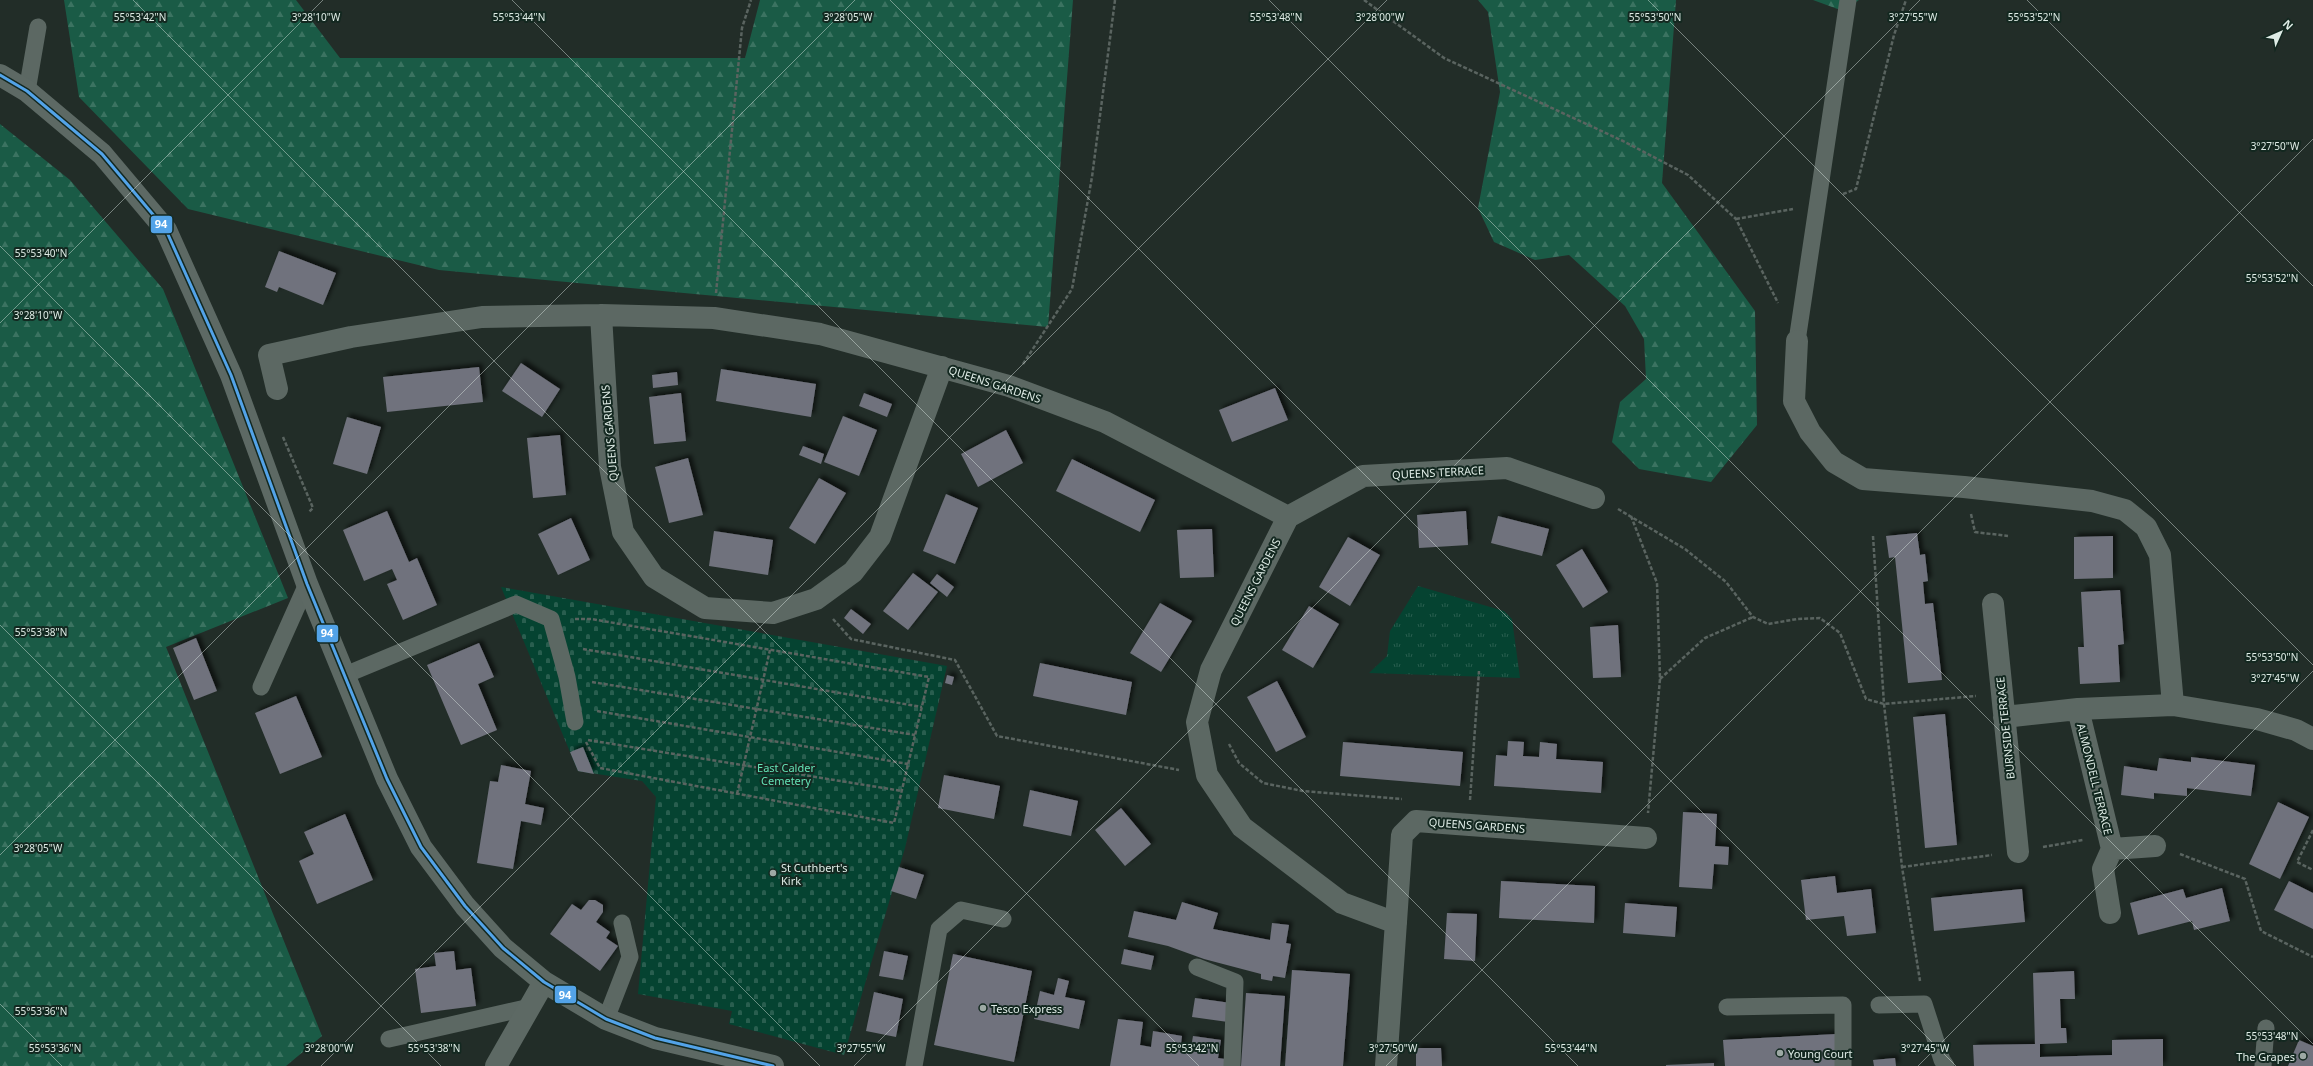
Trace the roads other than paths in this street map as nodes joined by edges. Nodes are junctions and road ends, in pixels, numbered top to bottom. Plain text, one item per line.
1 (1848, 0) edge
2 (38, 27) dead end
3 (0, 75) edge
4 (27, 90) junction
5 (601, 315) junction
6 (1797, 341) joint
7 (942, 367) junction
8 (277, 389) dead end
9 (1594, 498) road end
10 (1288, 517) junction
11 (307, 584) junction
12 (1992, 604) dead end
13 (345, 675) junction
14 (262, 687) dead end
15 (2173, 705) junction
16 (2078, 709) junction
17 (574, 715) road end
18 (2004, 717) junction
19 (2313, 739) edge
20 (1646, 838) road end
21 (2155, 846) road end
22 (2112, 849) junction
23 (2018, 852) dead end
24 (2110, 913) dead end
25 (1003, 919) dead end
26 (622, 923) dead end
27 (1396, 923) junction
28 (1197, 967) dead end
29 (544, 982) junction
30 (1879, 1005) dead end
31 (530, 1007) junction
32 (1727, 1007) dead end
33 (606, 1019) junction
34 (2266, 1028) dead end
35 (389, 1039) dead end
36 (496, 1066) edge
37 (773, 1066) edge
38 (914, 1066) edge
39 (1232, 1066) edge
40 (1386, 1066) edge
41 (1843, 1066) edge
42 (1946, 1066) edge
43 (2263, 1066) edge

1 - 6 lane
2 - 4 lane
3 - 4 main road
4 - 11 main road
5 - 7 street, QUEENS GARDENS
5 - 7 street, QUEENS GARDENS
5 - 8 street, QUEENS GARDENS
6 - 15 street
7 - 10 street, QUEENS GARDENS
9 - 10 street, QUEENS TERRACE
10 - 27 street, QUEENS GARDENS
11 - 13 main road
11 - 14 lane
12 - 18 street, BURNSIDE TERRACE
13 - 17 lane
13 - 29 main road
15 - 16 street, ALMONDELL TERRACE
15 - 19 street, ALMONDELL TERRACE
16 - 18 street, ALMONDELL TERRACE
16 - 22 street, ALMONDELL TERRACE
18 - 23 street, BURNSIDE TERRACE
20 - 27 street, QUEENS GARDENS
21 - 22 street, ALMONDELL TERRACE
22 - 24 street, ALMONDELL TERRACE
25 - 38 lane
26 - 33 lane
27 - 40 street, QUEENS GARDENS
28 - 39 lane
29 - 31 main road
29 - 33 main road
30 - 42 lane
31 - 35 lane
31 - 36 main road
32 - 41 lane
33 - 37 main road
34 - 43 lane

